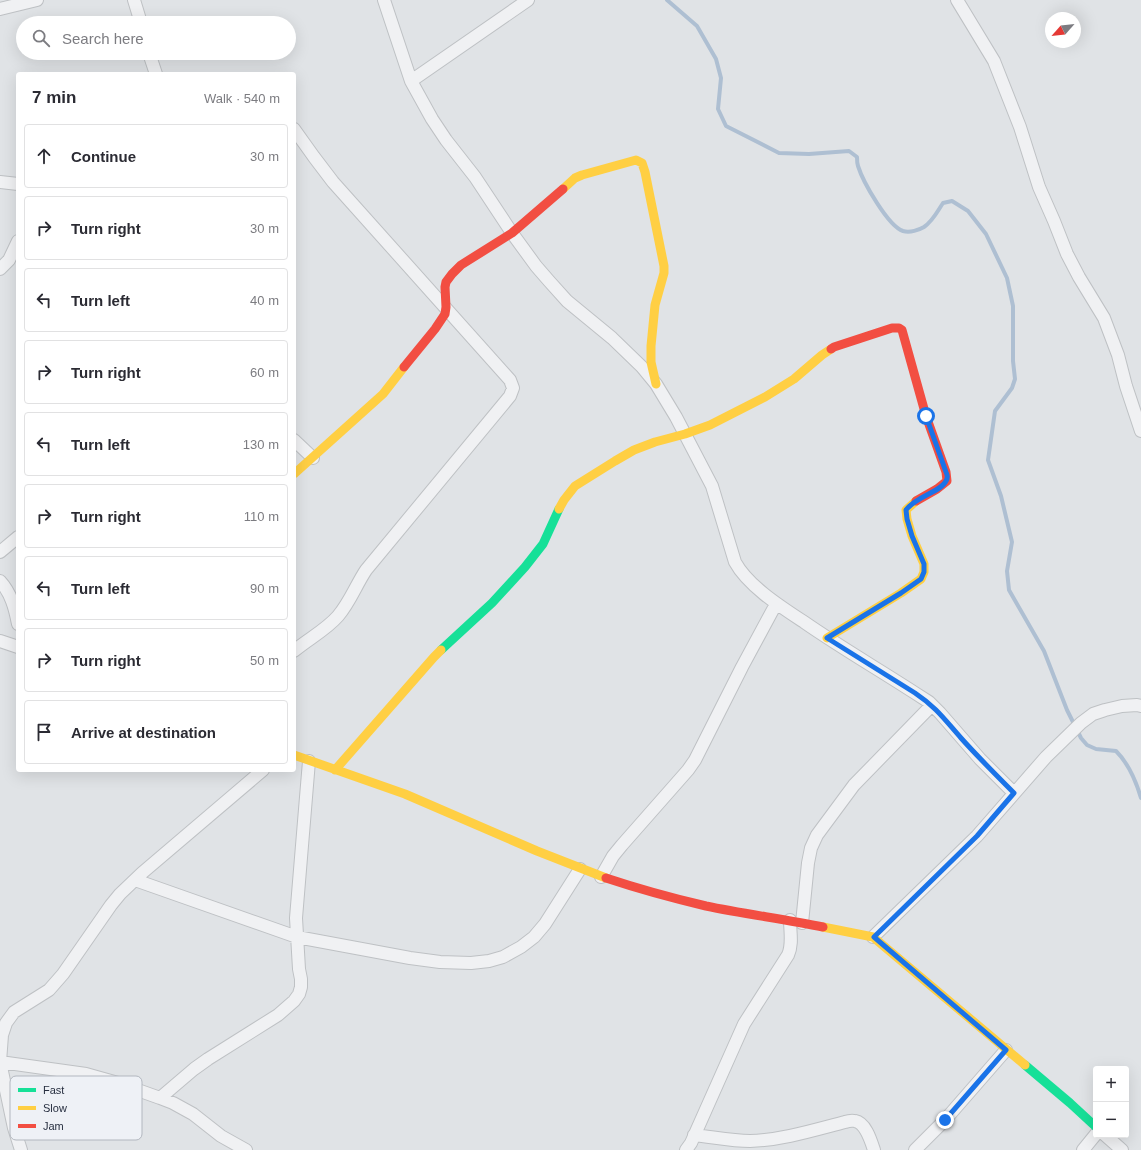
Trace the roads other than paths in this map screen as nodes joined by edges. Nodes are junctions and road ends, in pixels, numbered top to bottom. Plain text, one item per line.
1 (37, 0) edge
2 (134, 0) edge
3 (384, 0) edge
4 (528, 0) edge
5 (958, 0) edge
6 (0, 9) edge
7 (139, 16) edge
8 (151, 60) edge
9 (155, 72) edge
10 (412, 81) junction
11 (296, 132) edge
12 (0, 182) edge
13 (16, 184) edge
14 (512, 233) junction
15 (16, 245) edge
16 (0, 269) edge
17 (446, 307) junction
18 (656, 384) junction
19 (1141, 431) edge
20 (685, 434) junction
21 (296, 442) edge
22 (313, 458) junction
23 (296, 472) edge
24 (16, 539) edge
25 (0, 552) edge
26 (0, 581) edge
27 (776, 604) junction
28 (16, 617) edge
29 (827, 638) junction
30 (0, 642) edge
31 (16, 646) edge
32 (296, 649) edge
33 (932, 705) junction
34 (1141, 706) edge
35 (296, 756) edge
36 (308, 761) junction
37 (335, 770) junction
38 (261, 772) edge
39 (1014, 793) junction
40 (580, 869) junction
41 (601, 877) junction
42 (136, 880) junction
43 (796, 922) junction
44 (297, 937) junction
45 (874, 937) junction
46 (1006, 1050) junction
47 (0, 1062) edge
48 (92, 1076) edge
49 (142, 1092) edge
50 (160, 1098) junction
51 (10, 1109) edge
52 (1093, 1124) edge
53 (694, 1135) junction
54 (1093, 1138) edge
55 (1108, 1138) edge
56 (18, 1140) edge
57 (21, 1150) edge
58 (246, 1150) edge
59 (686, 1150) edge
60 (874, 1150) edge
61 (915, 1150) edge
62 (1083, 1150) edge
63 (1122, 1150) edge

1 - 6 street
2 - 7 street
3 - 10 street
4 - 10 street
5 - 19 street
8 - 9 street
10 - 14 street
11 - 17 street
12 - 13 street
14 - 17 street
14 - 18 street
14 - 18 street
15 - 16 street
17 - 22 street
17 - 32 street
18 - 20 street
20 - 27 street
20 - 29 street
20 - 37 street
21 - 22 street
22 - 23 street
24 - 25 street
26 - 28 street
27 - 29 street
27 - 41 street
29 - 33 street
30 - 31 street
33 - 39 street
33 - 43 street
34 - 39 street
35 - 36 street
36 - 37 street
36 - 44 street
37 - 40 street
38 - 42 street
39 - 45 street
40 - 41 street
40 - 44 street
41 - 43 street
42 - 44 street
42 - 47 street
43 - 45 street
43 - 53 street
44 - 50 street
45 - 46 street
46 - 52 street
46 - 61 street
47 - 48 street
47 - 51 street
49 - 50 street
50 - 58 street
53 - 59 street
53 - 60 street
54 - 62 street
55 - 63 street
56 - 57 street

